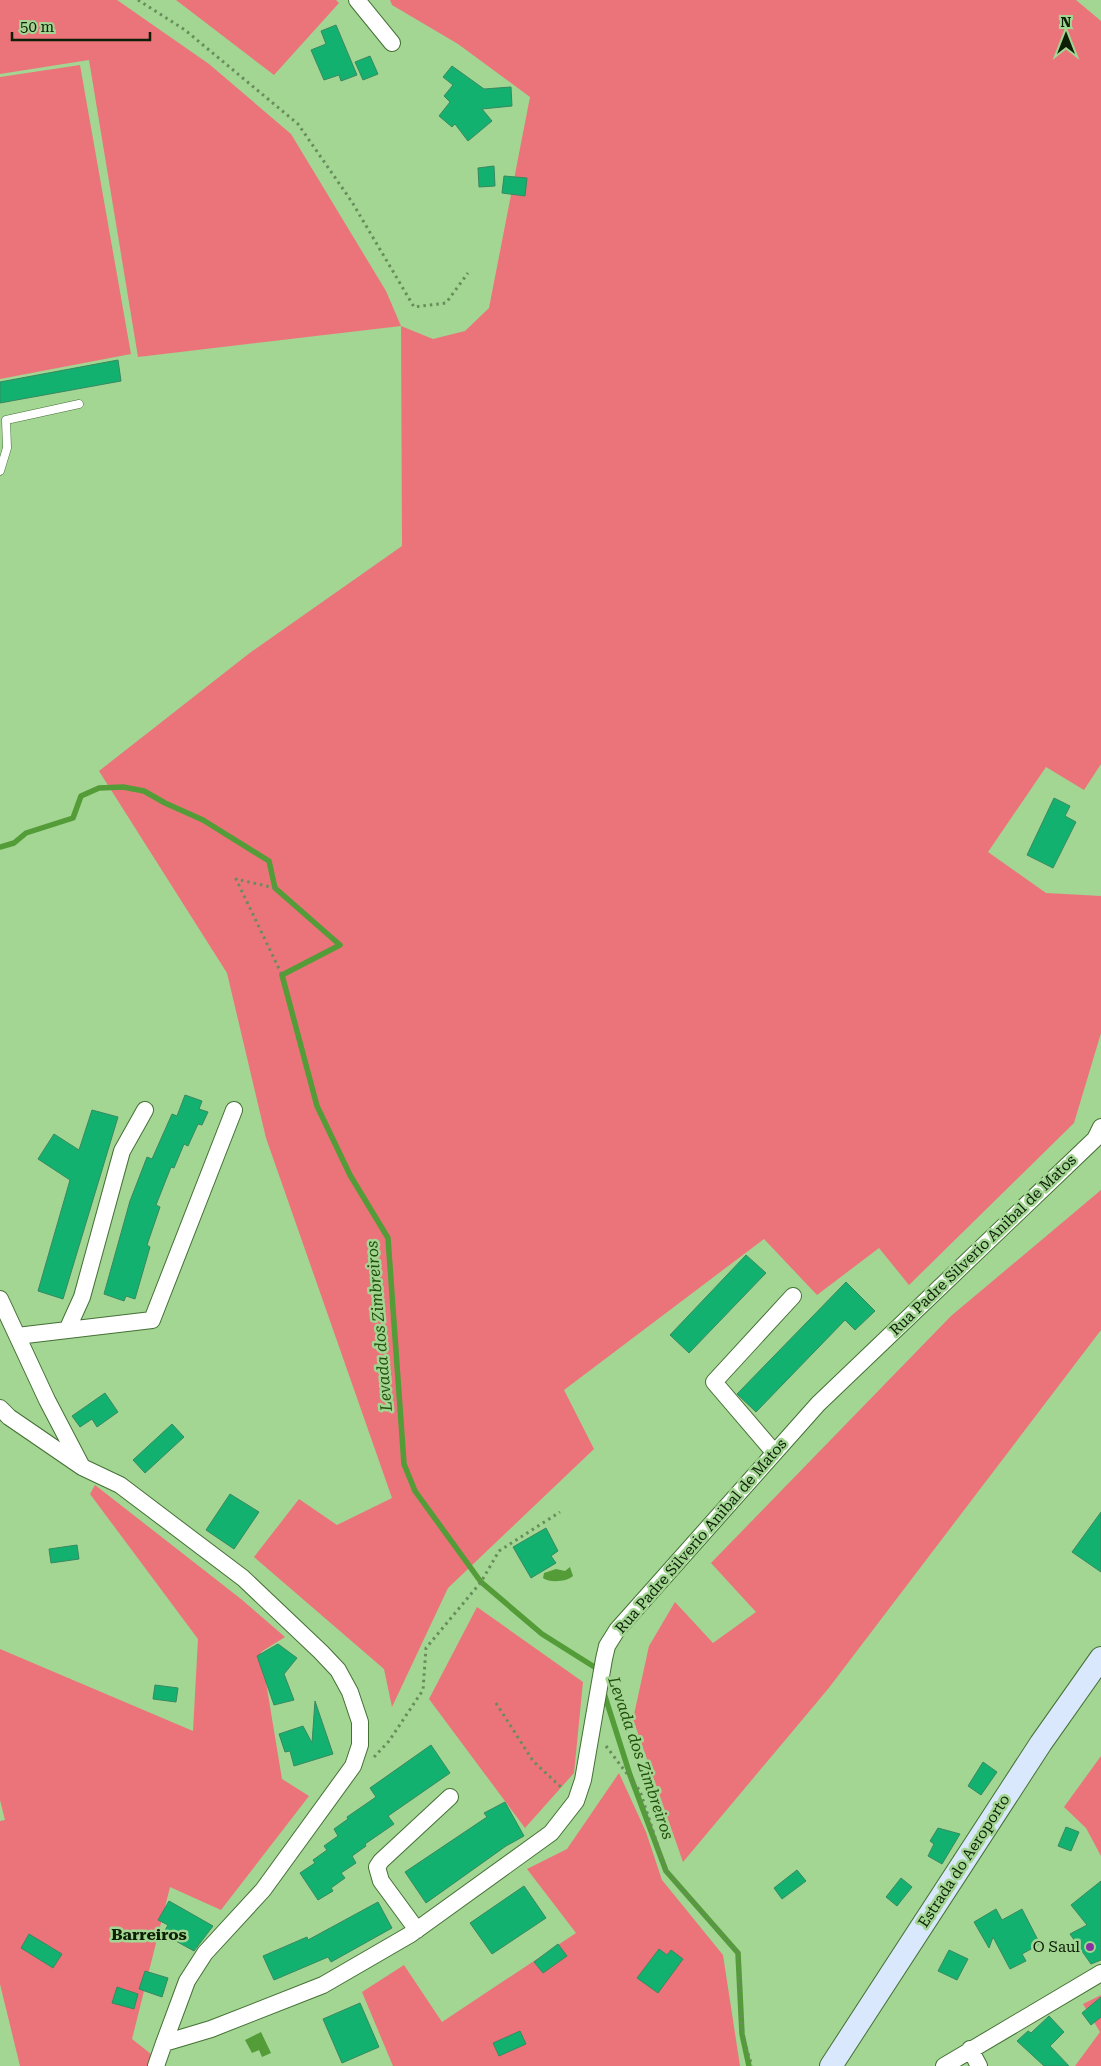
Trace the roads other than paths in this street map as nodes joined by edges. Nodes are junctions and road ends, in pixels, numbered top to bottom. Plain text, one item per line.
1 (357, 0) edge
2 (392, 43) dead end
3 (79, 404) dead end
4 (0, 471) edge
5 (145, 1110) dead end
6 (234, 1110) dead end
7 (1101, 1127) edge
8 (793, 1296) dead end
9 (0, 1299) edge
10 (67, 1330) junction
11 (17, 1336) junction
12 (0, 1408) edge
13 (774, 1452) junction
14 (82, 1467) junction
15 (1101, 1658) edge
16 (450, 1797) dead end
17 (417, 1930) junction
18 (1101, 1973) edge
19 (164, 2043) junction
20 (970, 2049) junction
21 (156, 2066) edge
22 (831, 2066) edge
23 (944, 2066) edge
24 (979, 2066) edge

1 - 2 street
3 - 4 lane
5 - 10 street
6 - 10 street
7 - 13 street, Rua Padre Silverio Anibal de Matos
8 - 13 street
9 - 11 street
10 - 11 street
11 - 14 street
12 - 14 street
13 - 17 street, Rua Padre Silverio Anibal de Matos
14 - 19 street
15 - 22 main road, Estrada do Aeroporto
16 - 17 street
17 - 19 street, Rua Padre Silverio Anibal de Matos
18 - 20 street
19 - 21 street
20 - 23 street
20 - 24 street

